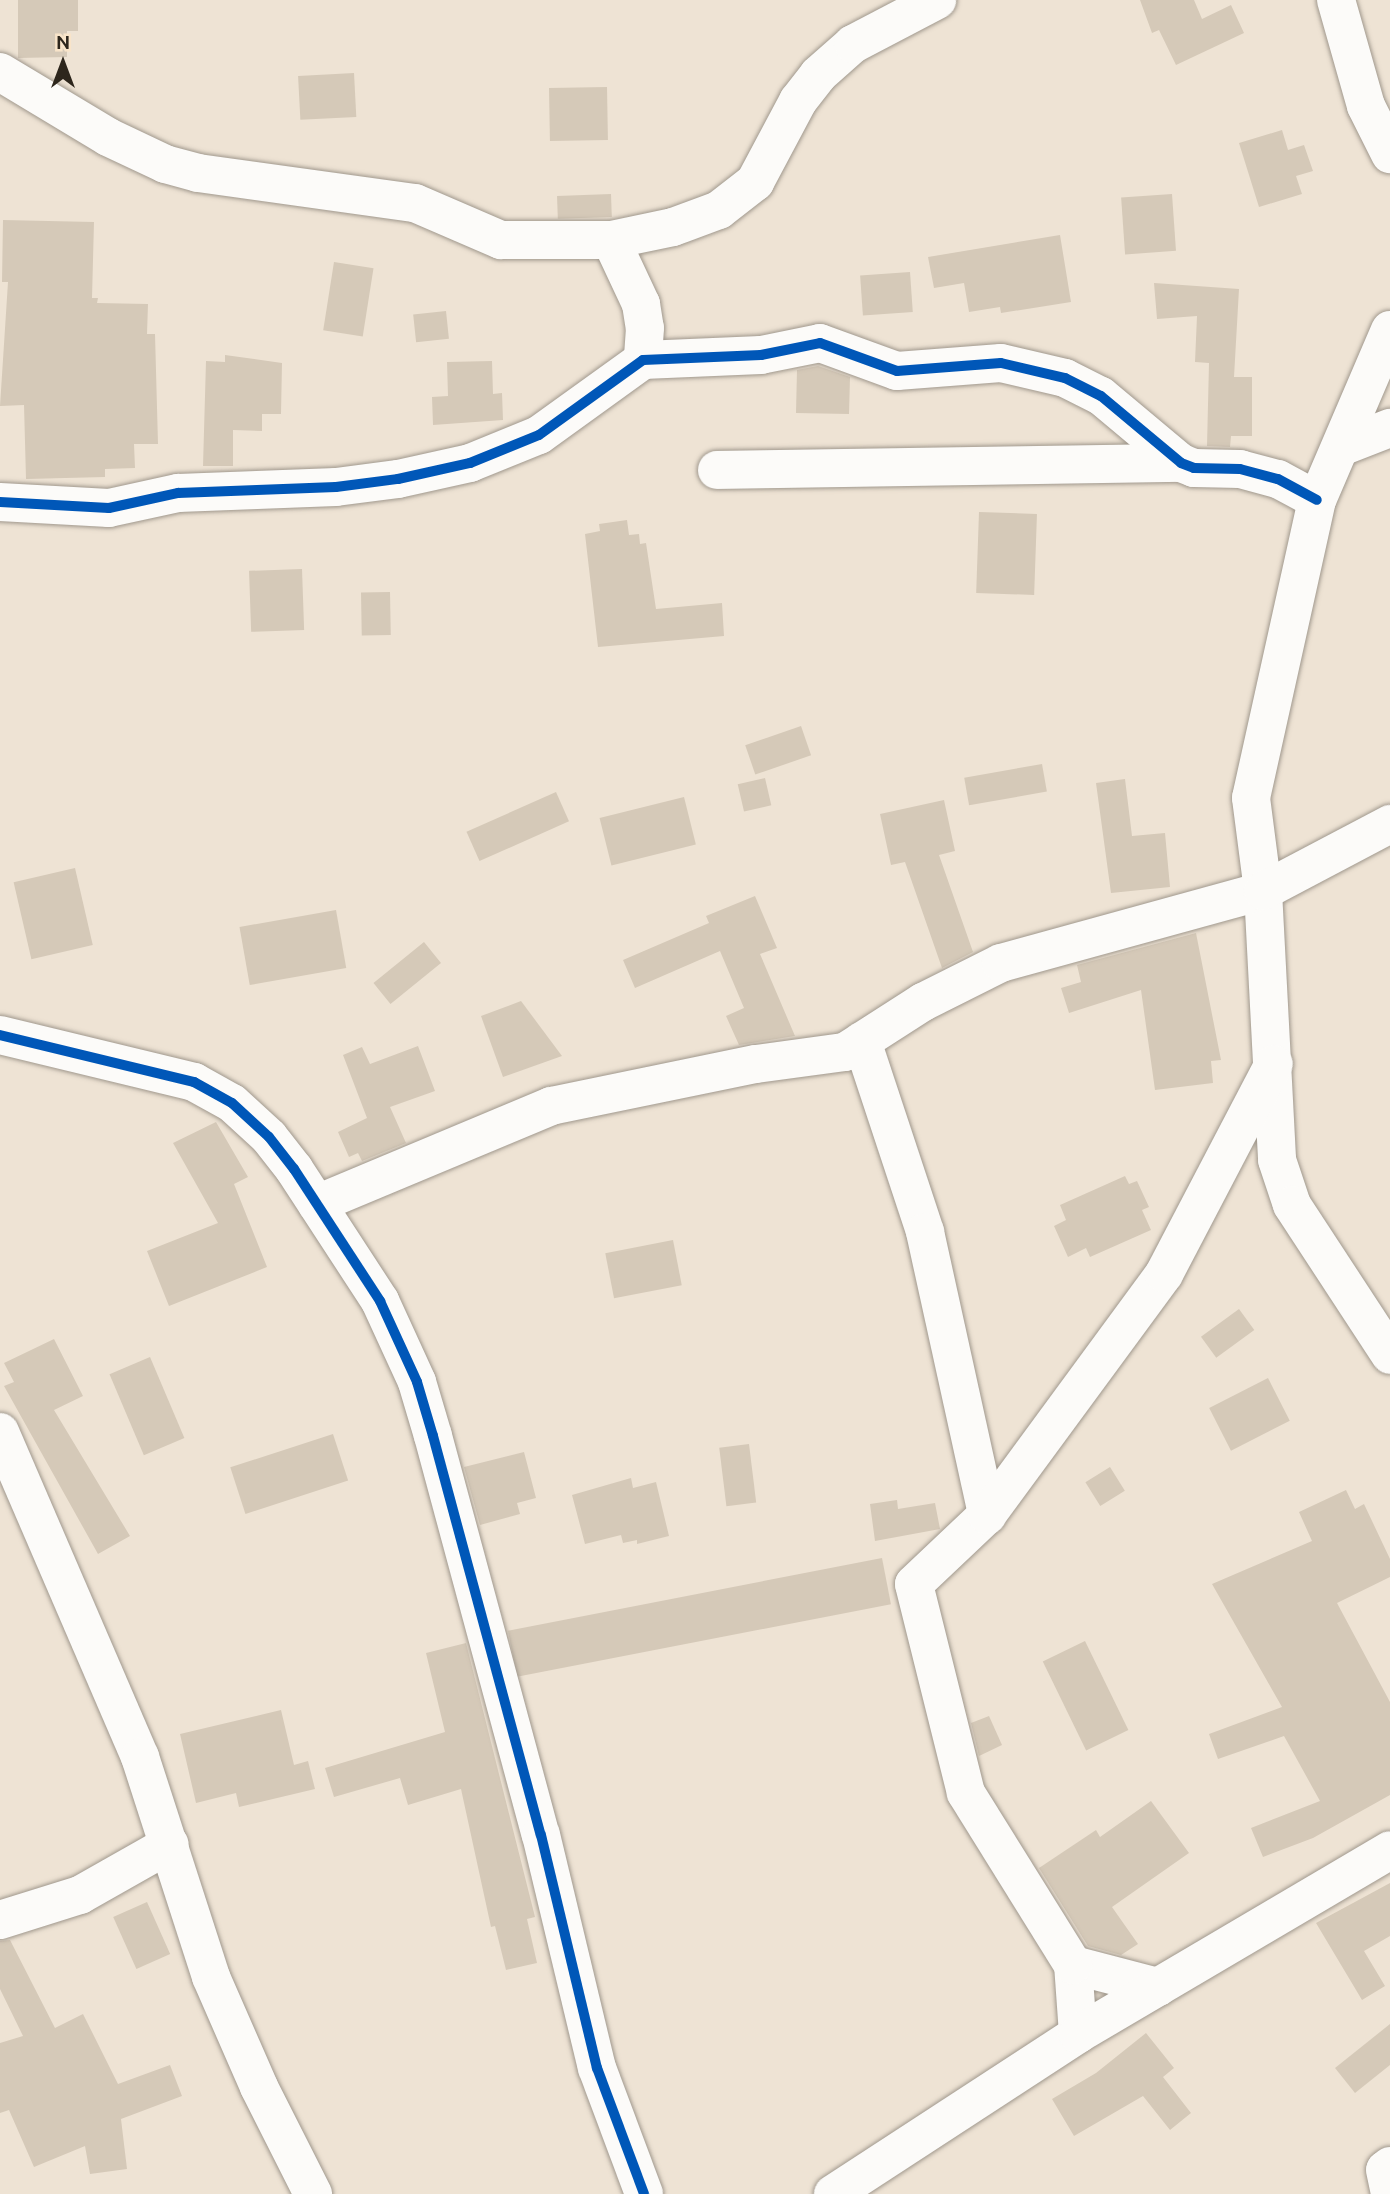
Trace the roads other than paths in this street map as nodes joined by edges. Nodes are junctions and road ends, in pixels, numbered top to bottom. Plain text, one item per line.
1 (937, 0) edge
2 (1336, 0) edge
3 (0, 72) edge
4 (1390, 154) edge
5 (611, 240) junction
6 (1390, 330) edge
7 (643, 360) junction
8 (1390, 428) edge
9 (1340, 447) junction
10 (1181, 463) junction
11 (717, 470) dead end
12 (1317, 500) junction
13 (0, 502) edge
14 (1390, 824) edge
15 (1263, 891) junction
16 (0, 1035) edge
17 (862, 1041) junction
18 (1274, 1064) junction
19 (317, 1204) junction
20 (1390, 1355) edge
21 (0, 1432) edge
22 (987, 1514) junction
23 (170, 1844) junction
24 (1390, 1850) edge
25 (0, 1920) edge
26 (1073, 1965) junction
27 (1158, 1987) junction
28 (1078, 2035) junction
29 (1390, 2166) edge
30 (313, 2194) edge
31 (644, 2194) edge
32 (834, 2194) edge
33 (1390, 2194) edge

1 - 5 street
2 - 4 street
3 - 5 street
5 - 7 street
6 - 9 street
7 - 10 street
7 - 13 street
8 - 9 street
9 - 12 street
10 - 11 street
10 - 12 street
12 - 15 street
14 - 15 street
15 - 17 street
15 - 18 street
16 - 19 street
17 - 19 street
17 - 22 street
18 - 20 street
18 - 22 street
19 - 31 street
21 - 23 street
22 - 26 street
23 - 25 street
23 - 30 street
24 - 27 street
26 - 27 street
26 - 28 street
27 - 28 street
28 - 32 street
29 - 33 street

